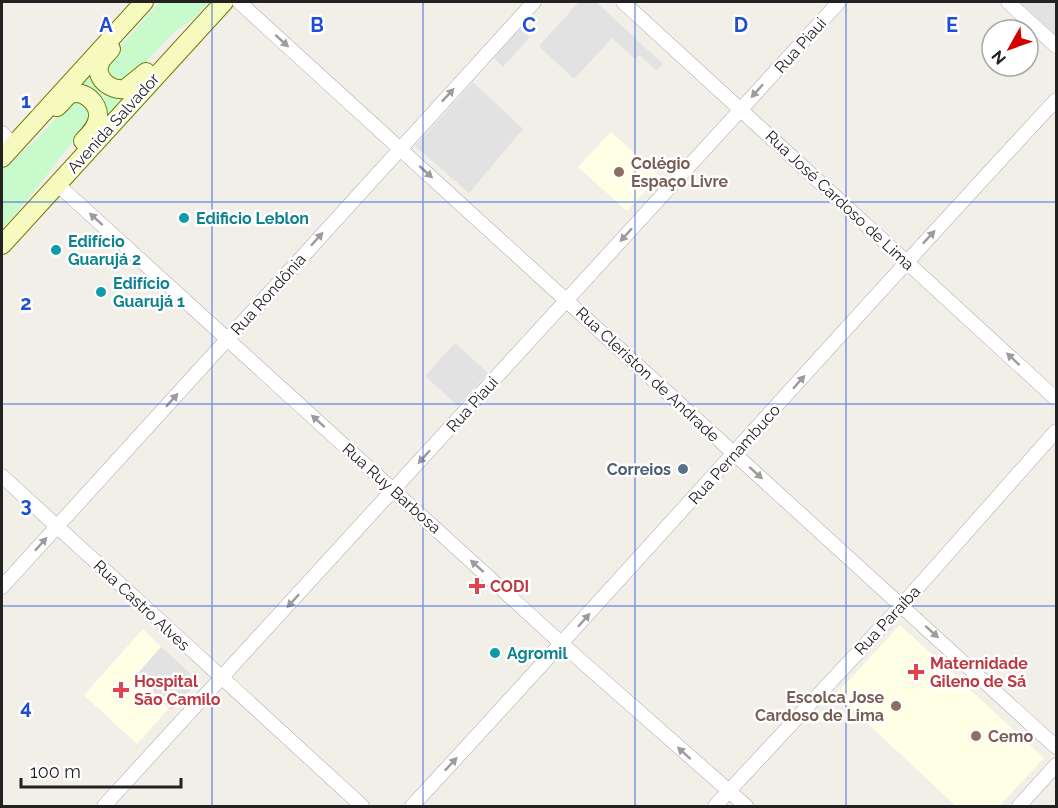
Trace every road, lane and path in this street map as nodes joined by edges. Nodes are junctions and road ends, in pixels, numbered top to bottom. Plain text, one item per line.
1 (144, 2) edge
2 (224, 2) edge
3 (238, 2) edge
4 (534, 2) edge
5 (622, 2) edge
6 (839, 2) edge
7 (1008, 2) edge
8 (117, 31) junction
9 (1056, 46) edge
10 (166, 64) junction
11 (1056, 100) edge
12 (741, 109) junction
13 (35, 121) junction
14 (8, 139) edge
15 (399, 148) junction
16 (2, 158) edge
17 (75, 164) junction
18 (57, 184) junction
19 (2, 245) edge
20 (907, 261) junction
21 (568, 300) junction
22 (228, 339) junction
23 (1056, 399) edge
24 (1056, 431) edge
25 (735, 453) junction
26 (2, 476) edge
27 (394, 490) junction
28 (57, 526) junction
29 (2, 587) edge
30 (902, 605) junction
31 (562, 644) junction
32 (222, 678) junction
33 (1056, 747) edge
34 (1056, 765) edge
35 (727, 793) junction
36 (104, 807) edge
37 (362, 807) edge
38 (412, 807) edge
39 (715, 807) edge
40 (746, 807) edge
41 (1019, 807) edge

1 - 8 main road
2 - 10 main road, Avenida Salvador
3 -> 15 street, Rua Cleriston de Andrade
15 -> 4 street, Rua Rondônia
5 - 12 street, Rua José Cardoso de Lima
6 -> 12 street, Rua Piaui
7 - 9 street
8 - 10 main road
8 - 13 main road
10 - 17 main road, Avenida Salvador
20 -> 11 street, Rua Pernambuco
12 - 20 street, Rua José Cardoso de Lima
12 -> 21 street, Rua Piaui
13 - 14 main road
13 - 17 main road
14 - 16 main road
15 -> 21 street, Rua Cleriston de Andrade
22 -> 15 street, Rua Rondônia
17 - 18 main road, Avenida Salvador
18 - 19 main road, Avenida Salvador
22 -> 18 street, Rua Ruy Barbosa
23 -> 20 street, Rua José Cardoso de Lima
25 -> 20 street, Rua Pernambuco
21 - 25 street, Rua Cleriston de Andrade
21 -> 27 street, Rua Piaui
27 -> 22 street, Rua Ruy Barbosa
28 -> 22 street, Rua Rondônia
24 - 30 street, Rua Paraíba
25 -> 30 street, Rua Cleriston de Andrade
31 -> 25 street, Rua Pernambuco
26 - 28 street, Rua Castro Alves
31 -> 27 street, Rua Ruy Barbosa
27 -> 32 street, Rua Piaui
29 -> 28 street, Rua Rondônia
28 - 32 street, Rua Castro Alves
30 -> 33 street, Rua Cleriston de Andrade
30 - 35 street, Rua Paraíba
35 -> 31 street, Rua Ruy Barbosa
38 -> 31 street, Rua Pernambuco
32 - 36 street, Rua Piaui
32 - 37 street, Rua Castro Alves
34 - 41 street
35 - 39 street, Rua Paraíba
35 - 40 street, Rua Ruy Barbosa

